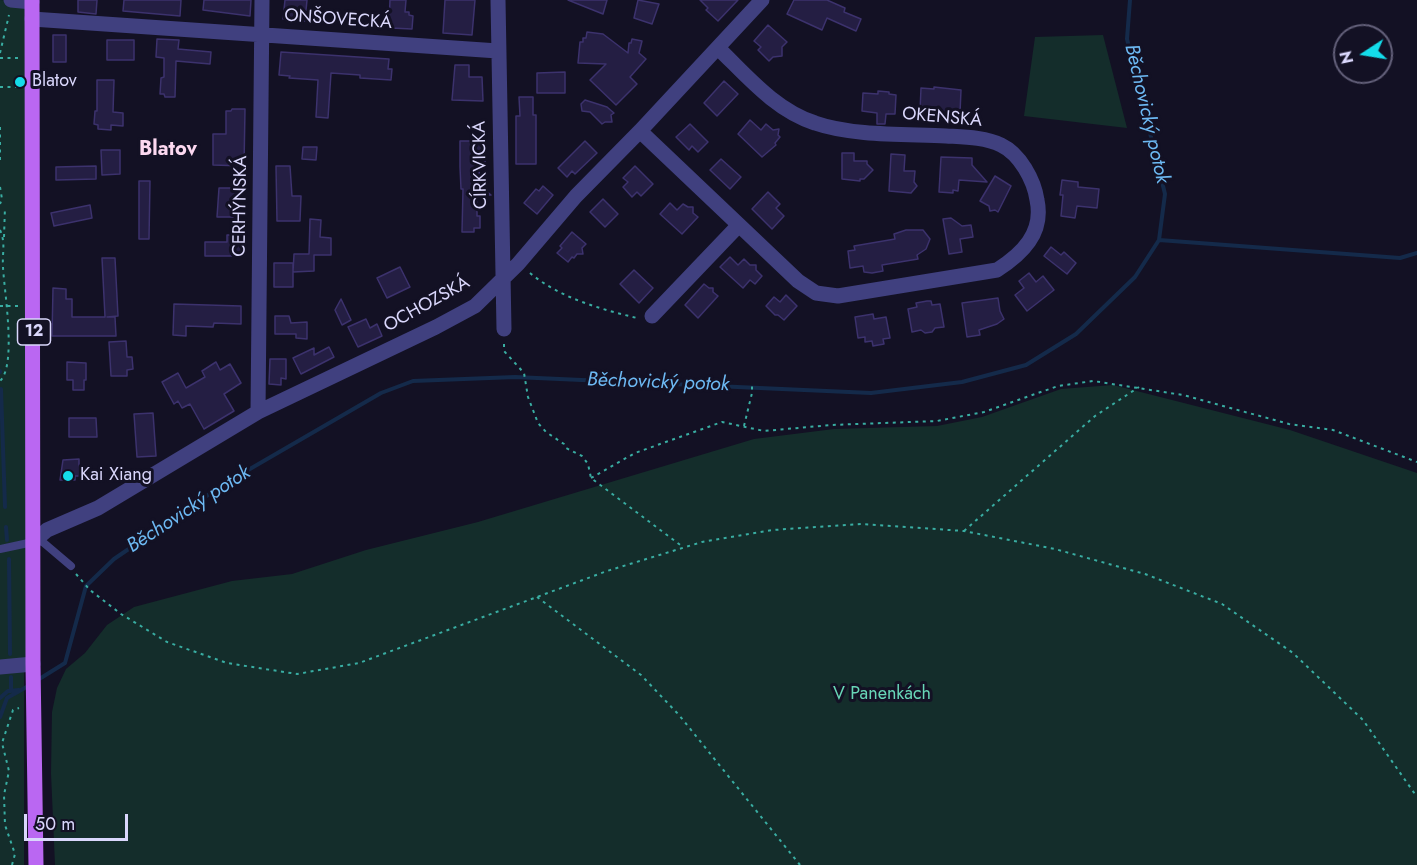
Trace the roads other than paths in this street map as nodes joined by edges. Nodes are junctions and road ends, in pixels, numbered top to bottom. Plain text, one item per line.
1 (262, 0) edge
2 (498, 0) edge
3 (762, 0) edge
4 (32, 1) edge
5 (11, 4) edge
6 (32, 19) junction
7 (262, 34) junction
8 (718, 48) junction
9 (498, 51) junction
10 (640, 131) junction
11 (738, 226) junction
12 (503, 279) junction
13 (652, 316) road end
14 (504, 329) road end
15 (258, 412) junction
16 (35, 540) junction
17 (0, 549) edge
18 (71, 566) dead end
19 (33, 664) junction
20 (0, 667) edge
21 (36, 865) edge

1 - 7 street, CERHÝNSKÁ
2 - 9 street, CÍRKVICKÁ
3 - 8 street, OCHOZSKÁ
4 - 5 street
4 - 6 main road, 12
6 - 7 street, ONŠOVECKÁ
6 - 16 main road, 12
7 - 9 street, ONŠOVECKÁ
7 - 15 street, CERHÝNSKÁ
8 - 10 street, OCHOZSKÁ
8 - 11 street, OKENSKÁ
9 - 12 street, CÍRKVICKÁ
10 - 11 street, OKENSKÁ
10 - 12 street, OCHOZSKÁ
11 - 13 street
12 - 14 street, CÍRKVICKÁ
12 - 15 street, OCHOZSKÁ
15 - 16 street, OCHOZSKÁ
16 - 17 lane
16 - 18 lane
16 - 19 main road, 12
19 - 20 street
19 - 21 main road, 12

